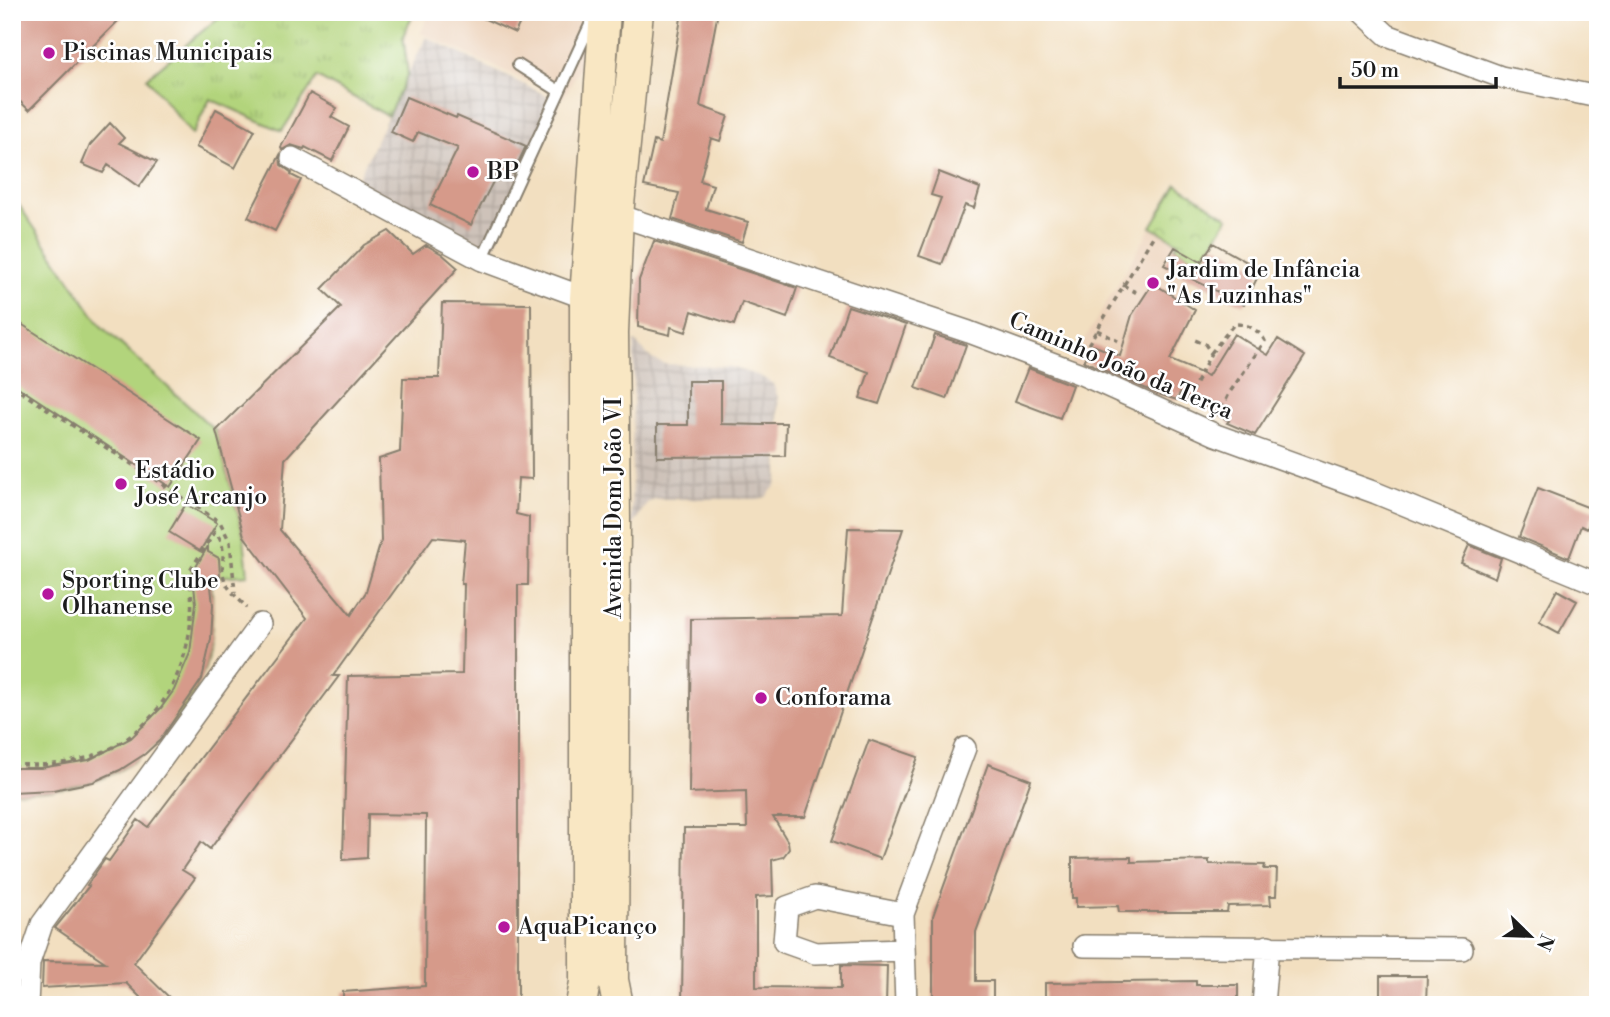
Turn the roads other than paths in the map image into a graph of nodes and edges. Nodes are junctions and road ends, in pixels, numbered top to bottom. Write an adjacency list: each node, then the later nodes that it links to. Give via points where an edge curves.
1 (596, 12): 6 (lane)
2 (605, 12): 11 (main road, Avenida Dom João VI)
3 (638, 12): 9 (main road, Avenida Dom João VI)
4 (1362, 12): 7 (street, via 1387,35 1488,72)
5 (518, 65): 6 (lane)
6 (559, 91): 10 (lane)
7 (1598, 97)
8 (292, 158): 10 (street)
9 (618, 215): 12 (street, Caminho João da Terça, via 969,332 1072,371 1216,435 1376,493); 22 (main road, Avenida Dom João VI, via 613,332 613,981)
10 (482, 260): 11 (street)
11 (584, 298): 21 (main road, Avenida Dom João VI, via 585,982)
12 (1598, 584)
13 (260, 624): 20 (street, via 42,923)
14 (965, 748): 15 (street)
15 (903, 914): 19 (street); 19 (street, via 815,897 787,907 785,942 815,953)
16 (1084, 946): 17 (street)
17 (1268, 946): 18 (street); 24 (street)
18 (1462, 949)
19 (904, 950): 23 (street)
20 (22, 1001)
21 (580, 1005)
22 (618, 1005)
23 (906, 1005)
24 (1263, 1005)

